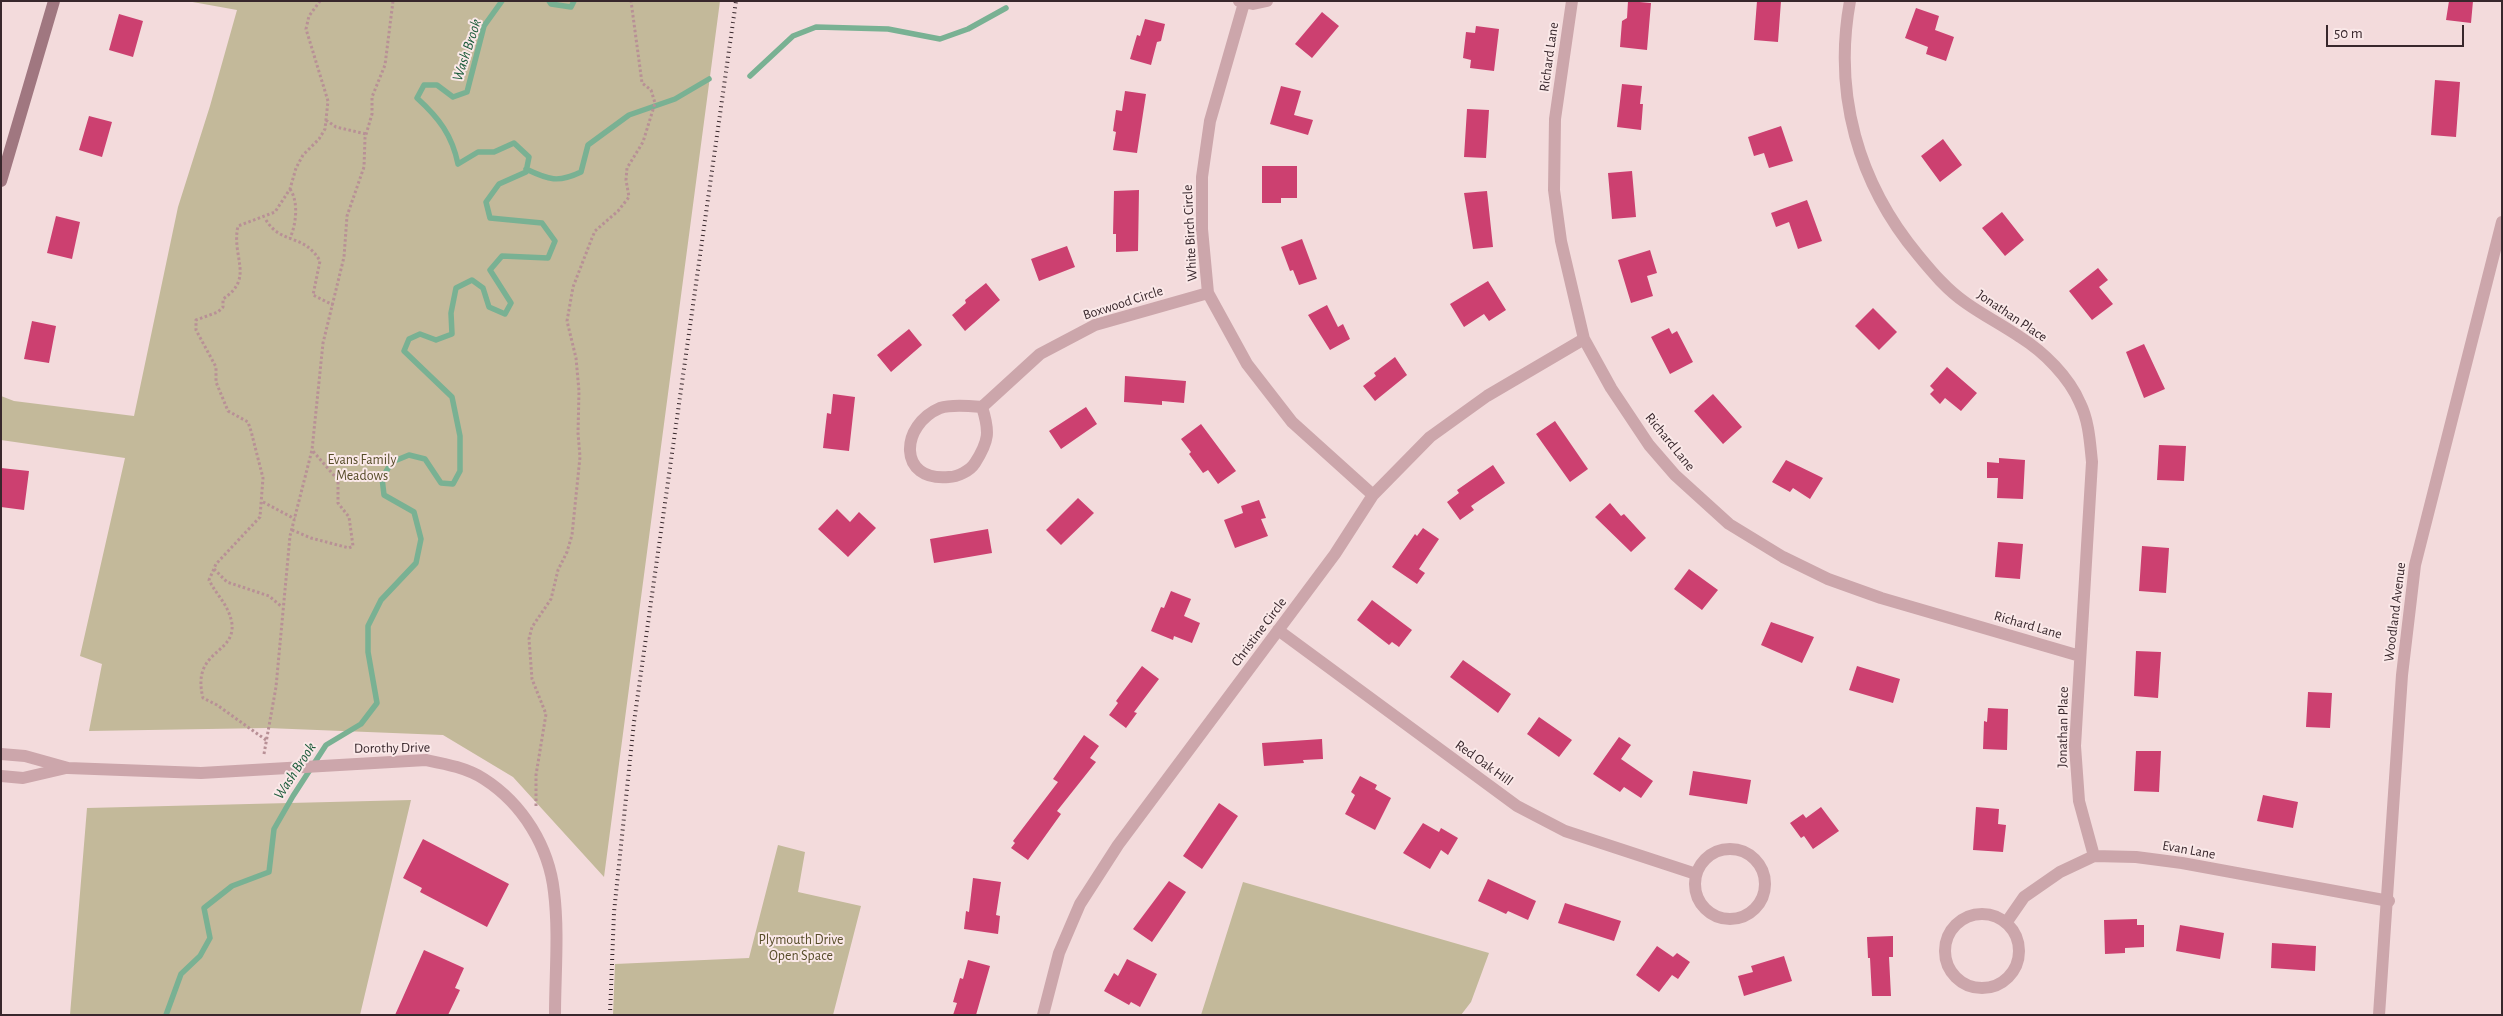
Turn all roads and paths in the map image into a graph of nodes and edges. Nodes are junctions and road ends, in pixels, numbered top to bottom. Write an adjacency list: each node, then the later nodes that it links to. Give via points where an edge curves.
1 (54, 1): 11 (main road)
2 (320, 1): 9 (path, via 306,29 328,100)
3 (393, 1): 10 (path, via 385,65 372,97 372,114)
4 (631, 1): 34 (path, via 642,83 651,90 655,103 644,142 627,168 629,197 595,231 573,287 568,321 579,391 580,457 570,543 558,570 551,599 532,626 530,639 532,680 546,714 536,775 538,800)
5 (1267, 1): 8 (street, White Birch Circle, via 1255,4)
6 (1572, 1): 18 (street, Richard Lane, via 1556,119 1554,190 1560,241)
7 (1850, 1): 28 (street, Jonathan Place, via 1846,21 1845,79 1851,120 1861,159 1880,203 1933,274 1965,302 2045,356 2062,374 2080,403 2089,434 2092,462)
8 (1241, 2): 16 (street, White Birch Circle, via 1210,121 1202,177 1202,229)
9 (326, 119): 10 (path, via 336,127); 12 (path, via 319,139 303,155 296,168)
10 (366, 134): 17 (path, via 364,167 347,216 344,257)
11 (1, 181)
12 (290, 189): 15 (path, via 295,226); 22 (path, via 275,212 238,226 240,282 223,299 223,307 218,312 196,320 196,330 214,362 216,382 228,411 248,422 261,463)
13 (266, 220): 15 (path, via 273,231)
14 (2502, 222): 37 (street, Woodland Avenue, via 2415,565 2402,675)
15 (290, 238): 17 (path, via 314,250 320,261 313,295)
16 (1208, 293): 19 (street, Boxwood Circle, via 1095,325 1040,354); 21 (street, White Birch Circle, via 1247,364 1292,422)
17 (333, 305): 20 (path, via 324,343)
18 (1584, 339): 21 (street, Christine Circle, via 1454,419 1430,437); 28 (street, Richard Lane, via 1611,388 1649,445 1675,475 1729,524 1783,557 1828,579)
19 (982, 407): 19 (street, via 941,408 917,424 909,442 913,463 920,473 936,478 954,477 972,467 985,447 989,428)
20 (312, 450): 23 (path, via 299,492); 24 (path, via 338,480 338,502 349,517 353,546 349,548)
21 (1373, 495): 27 (street, Christine Circle, via 1335,554)
22 (262, 501): 23 (path); 25 (path, via 260,517)
23 (295, 519): 24 (path)
24 (292, 530): 26 (path)
25 (214, 569): 26 (path, via 227,582 269,596); 29 (path, via 209,580 226,605 232,624 223,647 203,668 200,686 203,698)
26 (282, 607): 29 (path, via 276,687)
27 (1278, 630): 36 (street, Red Oak Hill, via 1517,806 1565,831); 40 (street, Christine Circle, via 1118,845 1080,904 1059,953)
28 (2080, 656): 35 (street, Jonathan Place, via 2075,746 2079,801)
29 (266, 740): 32 (path)
30 (1, 754): 31 (street, Dorothy Drive, via 25,756)
31 (68, 768): 32 (street, Dorothy Drive, via 201,772); 33 (street, Dorothy Drive, via 23,778)
32 (262, 770): 34 (street, Dorothy Drive, via 426,760 455,766 483,778 505,795)
33 (1, 776)
34 (531, 826): 39 (street, Dorothy Drive, via 538,836 554,893)
35 (2094, 856): 37 (street, Evan Lane, via 2164,861); 38 (street, Evan Lane, via 2060,872 2024,897)
36 (1696, 874): 36 (street, via 1695,893 1701,906 1725,920 1749,914 1760,902 1765,889 1765,878 1758,863 1745,852 1735,849 1713,853 1704,860)
37 (2388, 900): 41 (street, Woodland Avenue)
38 (2006, 923): 38 (street, via 1995,916 1982,914 1970,916 1959,923 1946,944 1946,956 1957,978 1978,988 2001,983 2010,975 2016,965 2019,948 2014,931)
39 (555, 1015)
40 (1043, 1015)
41 (2379, 1015)

